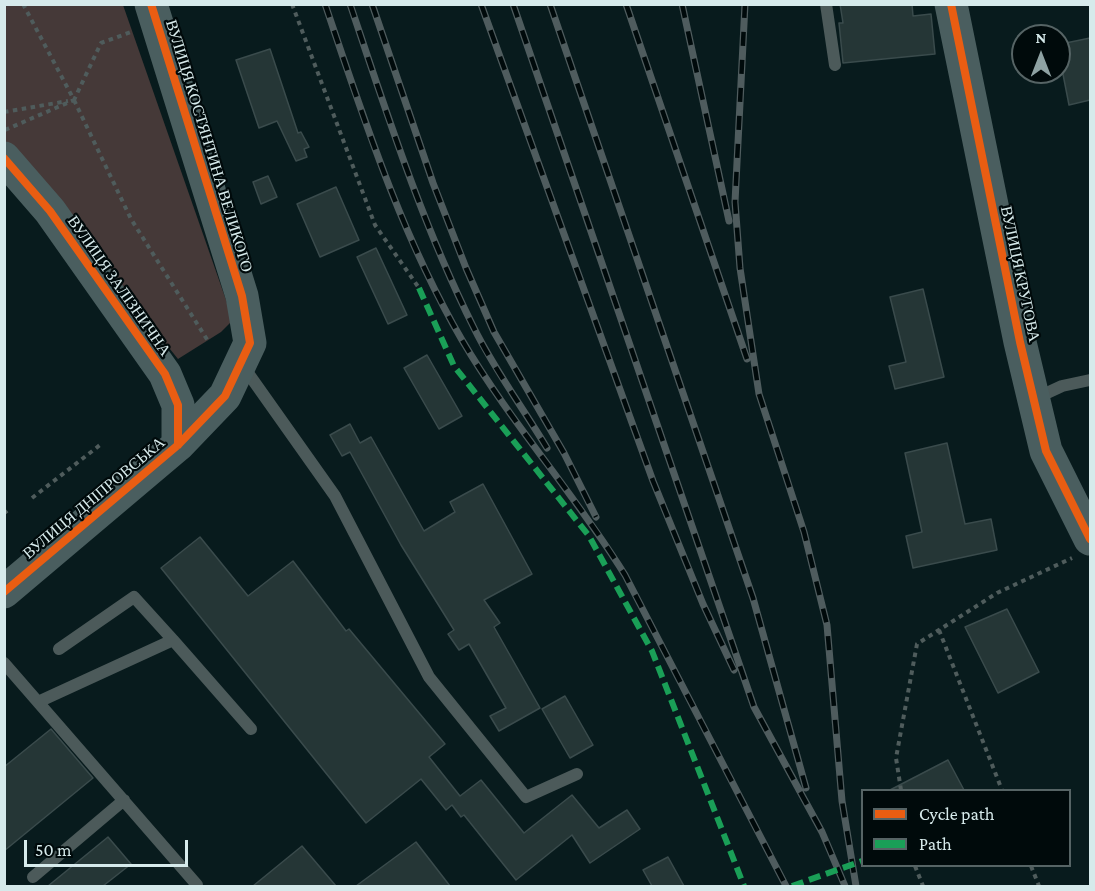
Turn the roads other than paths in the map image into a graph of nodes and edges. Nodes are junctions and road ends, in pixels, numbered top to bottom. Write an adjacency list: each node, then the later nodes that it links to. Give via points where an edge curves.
1 (151, 4): 6 (street, ВУЛИЦЯ КОСТЯНТИНА ВЕЛИКОГО)
2 (826, 4): 4 (lane)
3 (951, 4): 9 (street, ВУЛИЦЯ КРУГОВА)
4 (836, 65)
5 (4, 158): 10 (street, ВУЛИЦЯ ЗАЛІЗНИЧНА, via 50,211 165,374 178,405)
6 (242, 296): 7 (street, ВУЛИЦЯ ДНІПРОВСЬКА, via 250,343)
7 (241, 363): 10 (street, ВУЛИЦЯ ДНІПРОВСЬКА, via 225,396); 18 (lane, via 335,496 429,677 526,797)
8 (1090, 380): 9 (lane, via 1062,386)
9 (1033, 400): 11 (street, ВУЛИЦЯ КРУГОВА, via 1046,451)
10 (178, 445): 12 (street, ВУЛИЦЯ ДНІПРОВСЬКА)
11 (1085, 547)
12 (4, 592)
13 (173, 640): 14 (lane, via 134,597); 16 (lane); 17 (lane)
14 (59, 649)
15 (4, 663): 16 (lane)
16 (38, 702): 19 (lane)
17 (251, 729)
18 (578, 774)
19 (124, 800): 20 (lane); 21 (lane)
20 (33, 877)
21 (195, 886)

